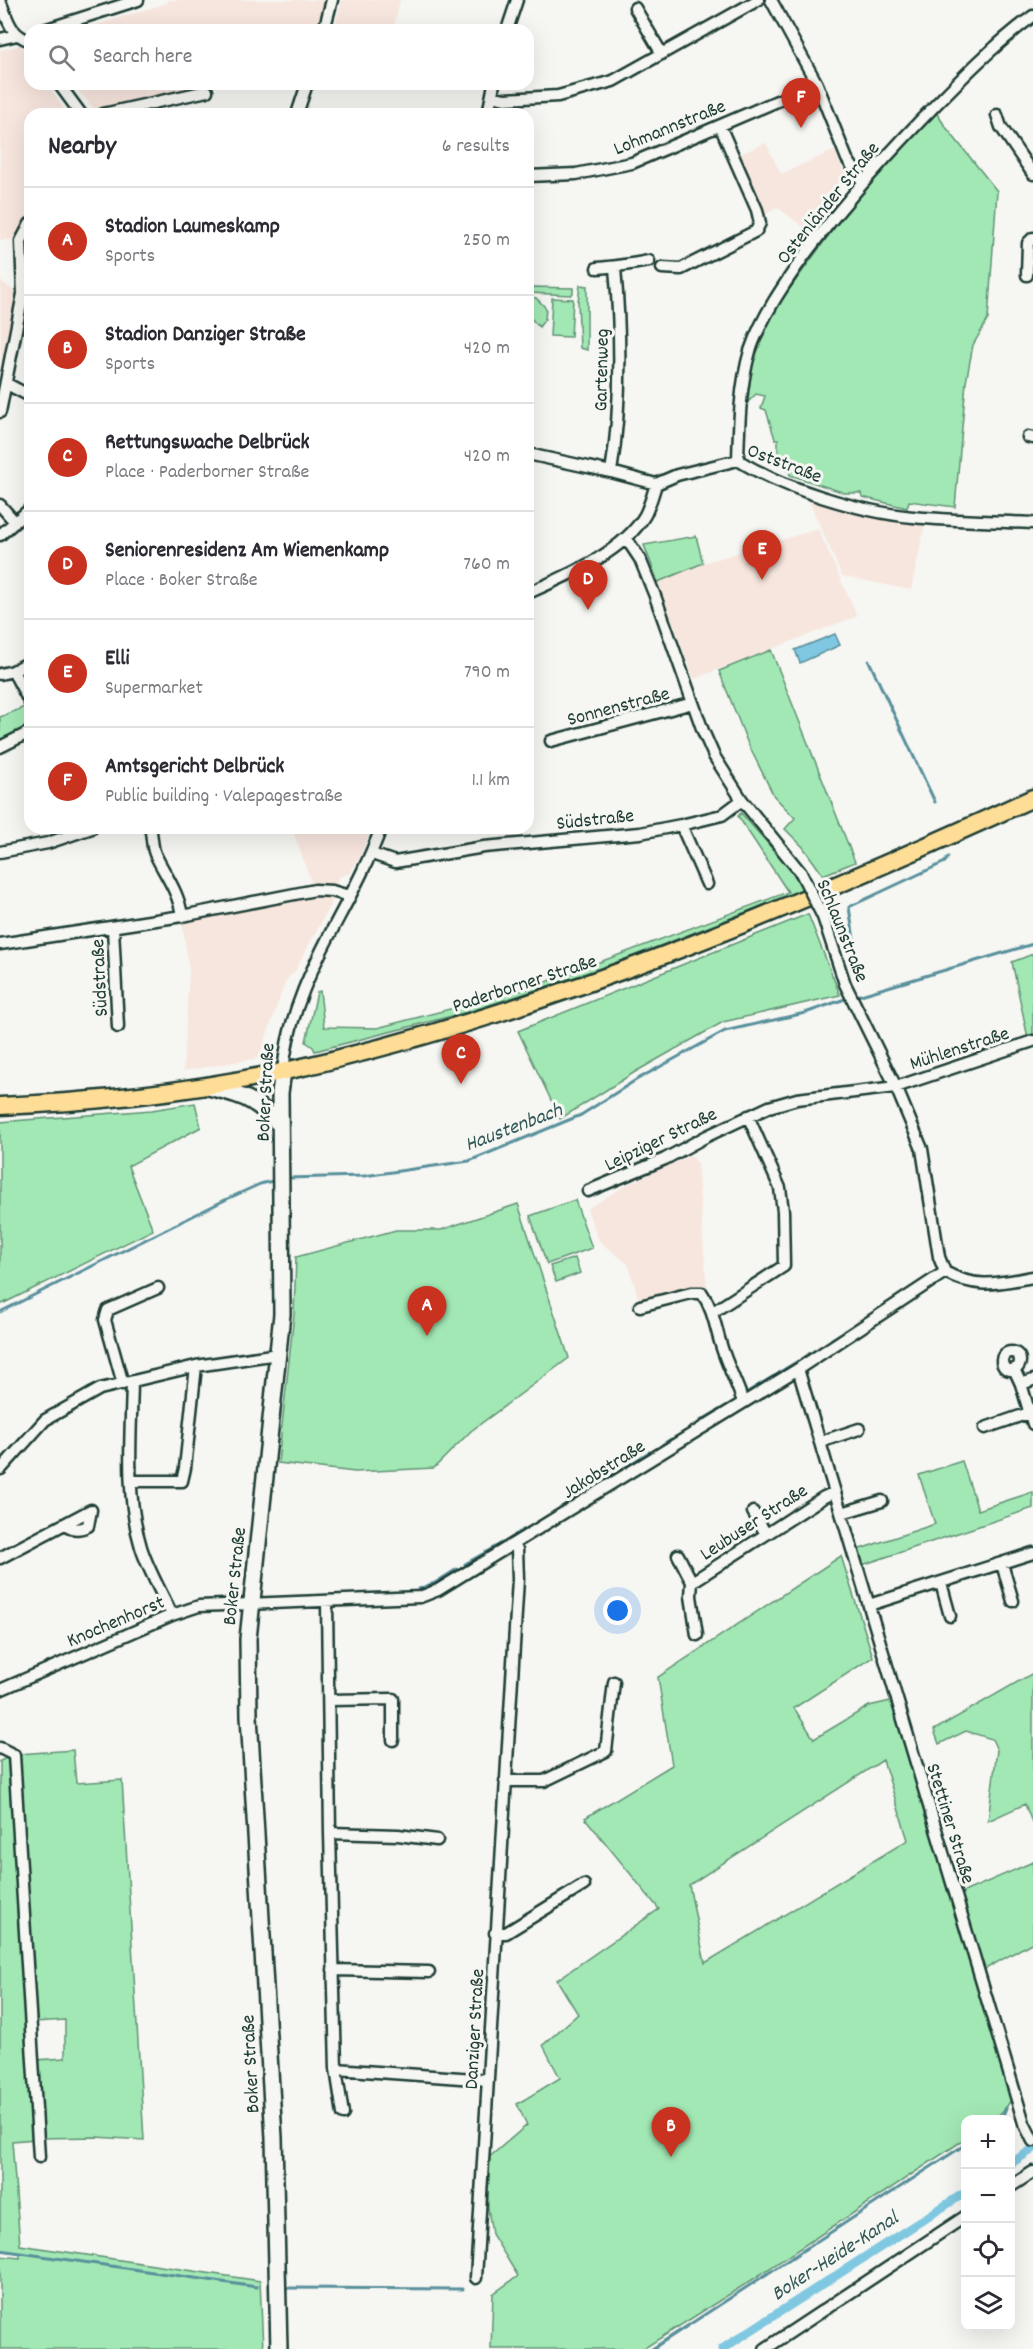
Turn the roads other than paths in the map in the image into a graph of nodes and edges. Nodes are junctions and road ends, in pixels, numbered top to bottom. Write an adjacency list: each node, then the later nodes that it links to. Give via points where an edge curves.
1 (138, 0): 9 (street)
2 (332, 0): 10 (street)
3 (758, 0): 15 (street)
4 (771, 0): 16 (street)
5 (0, 1): 12 (street, via 9,27)
6 (513, 1): 11 (street)
7 (635, 8): 15 (street)
8 (1033, 16): 30 (street, Ostenländer Straße, via 973,67)
9 (63, 24)
10 (326, 24)
11 (508, 24)
12 (17, 35): 13 (street); 14 (street)
13 (24, 38)
14 (0, 39)
15 (662, 54): 21 (street, via 613,81 572,93 505,99)
16 (817, 84): 27 (street, Lohmannstraße); 30 (street, via 847,159)
17 (63, 90): 22 (street)
18 (305, 90): 24 (street)
19 (493, 90): 21 (street)
20 (207, 91): 23 (street)
21 (492, 96): 25 (street)
22 (77, 108)
23 (130, 108)
24 (299, 108)
25 (489, 108)
26 (997, 115): 28 (street)
27 (720, 126): 29 (street, Lohmannstraße, via 632,163 576,174); 34 (street, via 760,223 756,231 681,268)
28 (1033, 174)
29 (534, 176)
30 (863, 182): 42 (street, Ostenländer Straße, via 784,284 760,328 744,377)
31 (24, 235): 38 (street, via 23,294)
32 (1033, 238): 37 (street, via 1028,243)
33 (650, 261): 36 (street)
34 (662, 267)
35 (597, 268): 36 (street)
36 (615, 268): 43 (street, Gartenweg, via 619,337 616,443)
37 (1027, 274)
38 (7, 384): 39 (street); 40 (street)
39 (24, 393)
40 (0, 412)
41 (534, 455): 43 (street)
42 (738, 459): 44 (street, Oststraße); 48 (street, Oststraße, via 789,484 858,506 910,517)
43 (611, 472): 44 (street)
44 (656, 484): 50 (street, via 644,517)
45 (0, 505): 47 (street)
46 (24, 515): 47 (street)
47 (15, 522): 49 (street)
48 (1033, 523)
49 (0, 535)
50 (626, 538): 51 (street, via 577,570); 56 (street, Schlaunstraße, via 644,568)
51 (534, 589)
52 (24, 665): 53 (street)
53 (13, 671): 54 (street); 55 (street)
54 (0, 674)
55 (24, 692)
56 (693, 703): 58 (street, Sonnenstraße); 61 (street, Schlaunstraße, via 714,756)
57 (24, 735): 59 (street)
58 (551, 741)
59 (0, 747)
60 (1033, 798): 75 (main road, Paderborner Straße, via 802,900 601,979 443,1031)
61 (742, 800): 62 (street, Südstraße, via 722,815); 77 (street, Schlaunstraße, bridge, via 801,873 823,917 855,1005)
62 (681, 825): 67 (street, Südstraße, via 484,847 395,862); 68 (street)
63 (74, 834): 66 (street)
64 (152, 834): 70 (street, via 155,854 171,880)
65 (379, 834): 67 (street, Boker Straße)
66 (0, 852)
67 (372, 854): 69 (street, Boker Straße)
68 (707, 884)
69 (349, 896): 70 (street, Südstraße, via 315,890); 75 (street, Boker Straße, via 297,1002)
70 (182, 916): 71 (street, Südstraße)
71 (113, 928): 72 (street, Südstraße); 73 (street, Südstraße)
72 (0, 944)
73 (118, 1027)
74 (1033, 1041): 77 (street, Mühlenstraße)
75 (283, 1071): 76 (main road, Paderborner Straße); 80 (main road, Boker Straße)
76 (204, 1085): 78 (main road, Paderborner Straße, via 108,1098); 80 (main road, via 250,1099)
77 (896, 1087): 79 (street, Leipziger Straße, via 797,1099); 82 (street, Schlaunstraße, via 922,1149 939,1257)
78 (0, 1106)
79 (748, 1116): 81 (street, Leipziger Straße, via 665,1159); 86 (street, Leipziger Straße, via 780,1188 784,1266)
80 (280, 1125): 87 (main road, Boker Straße, via 282,1314)
81 (588, 1191)
82 (945, 1272): 83 (street, via 979,1284); 89 (street, Jakobstraße)
83 (1033, 1277)
84 (158, 1288): 92 (street, via 108,1310 105,1320)
85 (640, 1306): 86 (street, via 700,1292)
86 (713, 1311): 94 (street, via 724,1355)
87 (278, 1354): 88 (street); 117 (main road, Boker Straße)
88 (196, 1366): 92 (street); 101 (street, via 182,1481)
89 (798, 1369): 94 (street, Jakobstraße); 99 (street, Stettiner Straße)
90 (1014, 1369): 93 (street)
91 (1033, 1380): 93 (street)
92 (127, 1383): 100 (street, via 100,1389 45,1420); 101 (street)
93 (1022, 1384): 95 (street)
94 (743, 1402): 108 (street, Jakobstraße)
95 (1029, 1413): 96 (street); 97 (street)
96 (1033, 1424)
97 (985, 1428)
98 (859, 1429): 99 (street)
99 (820, 1442): 102 (street, Stettiner Straße)
100 (1, 1469)
101 (131, 1481): 119 (street, via 142,1550)
102 (835, 1492): 105 (street, Stettiner Straße); 107 (street, Leubuser Straße)
103 (882, 1501): 105 (street)
104 (753, 1512): 107 (street)
105 (842, 1513): 118 (street, Stettiner Straße)
106 (65, 1524): 111 (street)
107 (766, 1534): 113 (street, Leubuser Straße)
108 (514, 1544): 116 (street, Jakobstraße, via 420,1597); 127 (street, Danziger Straße, via 518,1579)
109 (1033, 1553): 112 (street)
110 (678, 1555): 113 (street, Leubuser Straße)
111 (0, 1558)
112 (1002, 1564): 114 (street); 115 (street)
113 (692, 1582): 121 (street, Leubuser Straße)
114 (941, 1582): 118 (street); 120 (street)
115 (1013, 1601)
116 (327, 1602): 117 (street, Jakobstraße); 124 (street)
117 (250, 1605): 119 (street, Knochenhorst, via 198,1606); 143 (main road, Boker Straße, via 249,1716 274,2138)
118 (869, 1605): 137 (street, Stettiner Straße, via 1020,2112)
119 (172, 1615): 123 (street, Knochenhorst)
120 (950, 1616)
121 (697, 1635)
122 (614, 1682): 127 (street, via 606,1751 544,1781)
123 (0, 1690)
124 (329, 1700): 125 (street, via 393,1699); 128 (street)
125 (393, 1740)
126 (0, 1748): 138 (street, via 14,1755)
127 (505, 1781): 131 (street, Danziger Straße)
128 (330, 1833): 129 (street); 132 (street)
129 (437, 1840)
130 (584, 1885): 131 (street, via 506,1933)
131 (495, 1933): 135 (street, Danziger Straße)
132 (333, 1971): 133 (street); 134 (street)
133 (429, 1972)
134 (336, 2069): 135 (street); 136 (street)
135 (488, 2080): 142 (street, Danziger Straße)
136 (343, 2114)
137 (1032, 2139)
138 (39, 2157)
139 (1033, 2172): 140 (street)
140 (1015, 2184)
141 (961, 2219): 144 (street)
142 (476, 2278)
143 (279, 2349)
144 (765, 2349)

